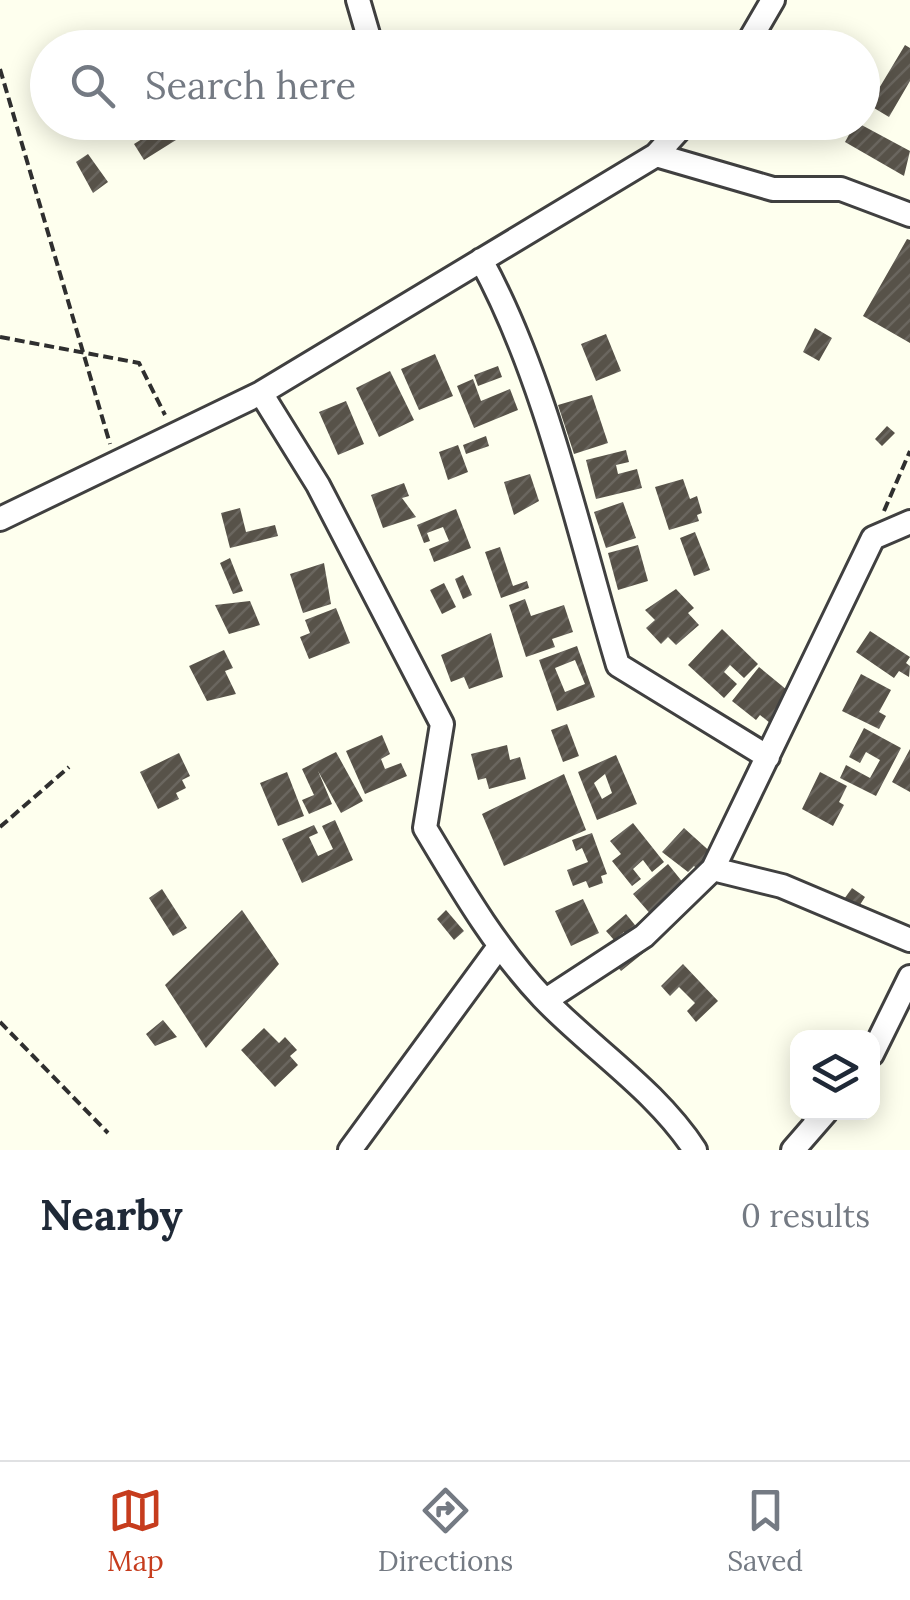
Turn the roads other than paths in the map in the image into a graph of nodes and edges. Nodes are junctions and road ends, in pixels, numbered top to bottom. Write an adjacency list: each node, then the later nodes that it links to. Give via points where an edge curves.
1 (358, 0): 3 (street)
2 (772, 0): 4 (street)
3 (367, 30)
4 (755, 30)
5 (670, 140): 6 (street)
6 (656, 155): 7 (street, via 773,189 841,190); 8 (street)
7 (910, 216)
8 (482, 260): 9 (street); 12 (street, via 505,303 540,404 618,665)
9 (262, 393): 10 (street); 15 (street, via 318,485 442,724 425,828)
10 (0, 519)
11 (910, 522): 12 (street, via 873,538)
12 (768, 757): 13 (street)
13 (713, 869): 14 (street, via 782,886); 17 (street, via 644,936)
14 (910, 940)
15 (498, 948): 17 (street); 20 (street)
16 (910, 977): 18 (street)
17 (546, 1000): 21 (street, via 678,1124)
18 (880, 1038)
19 (819, 1120): 22 (street)
20 (350, 1150)
21 (695, 1150)
22 (793, 1150)

